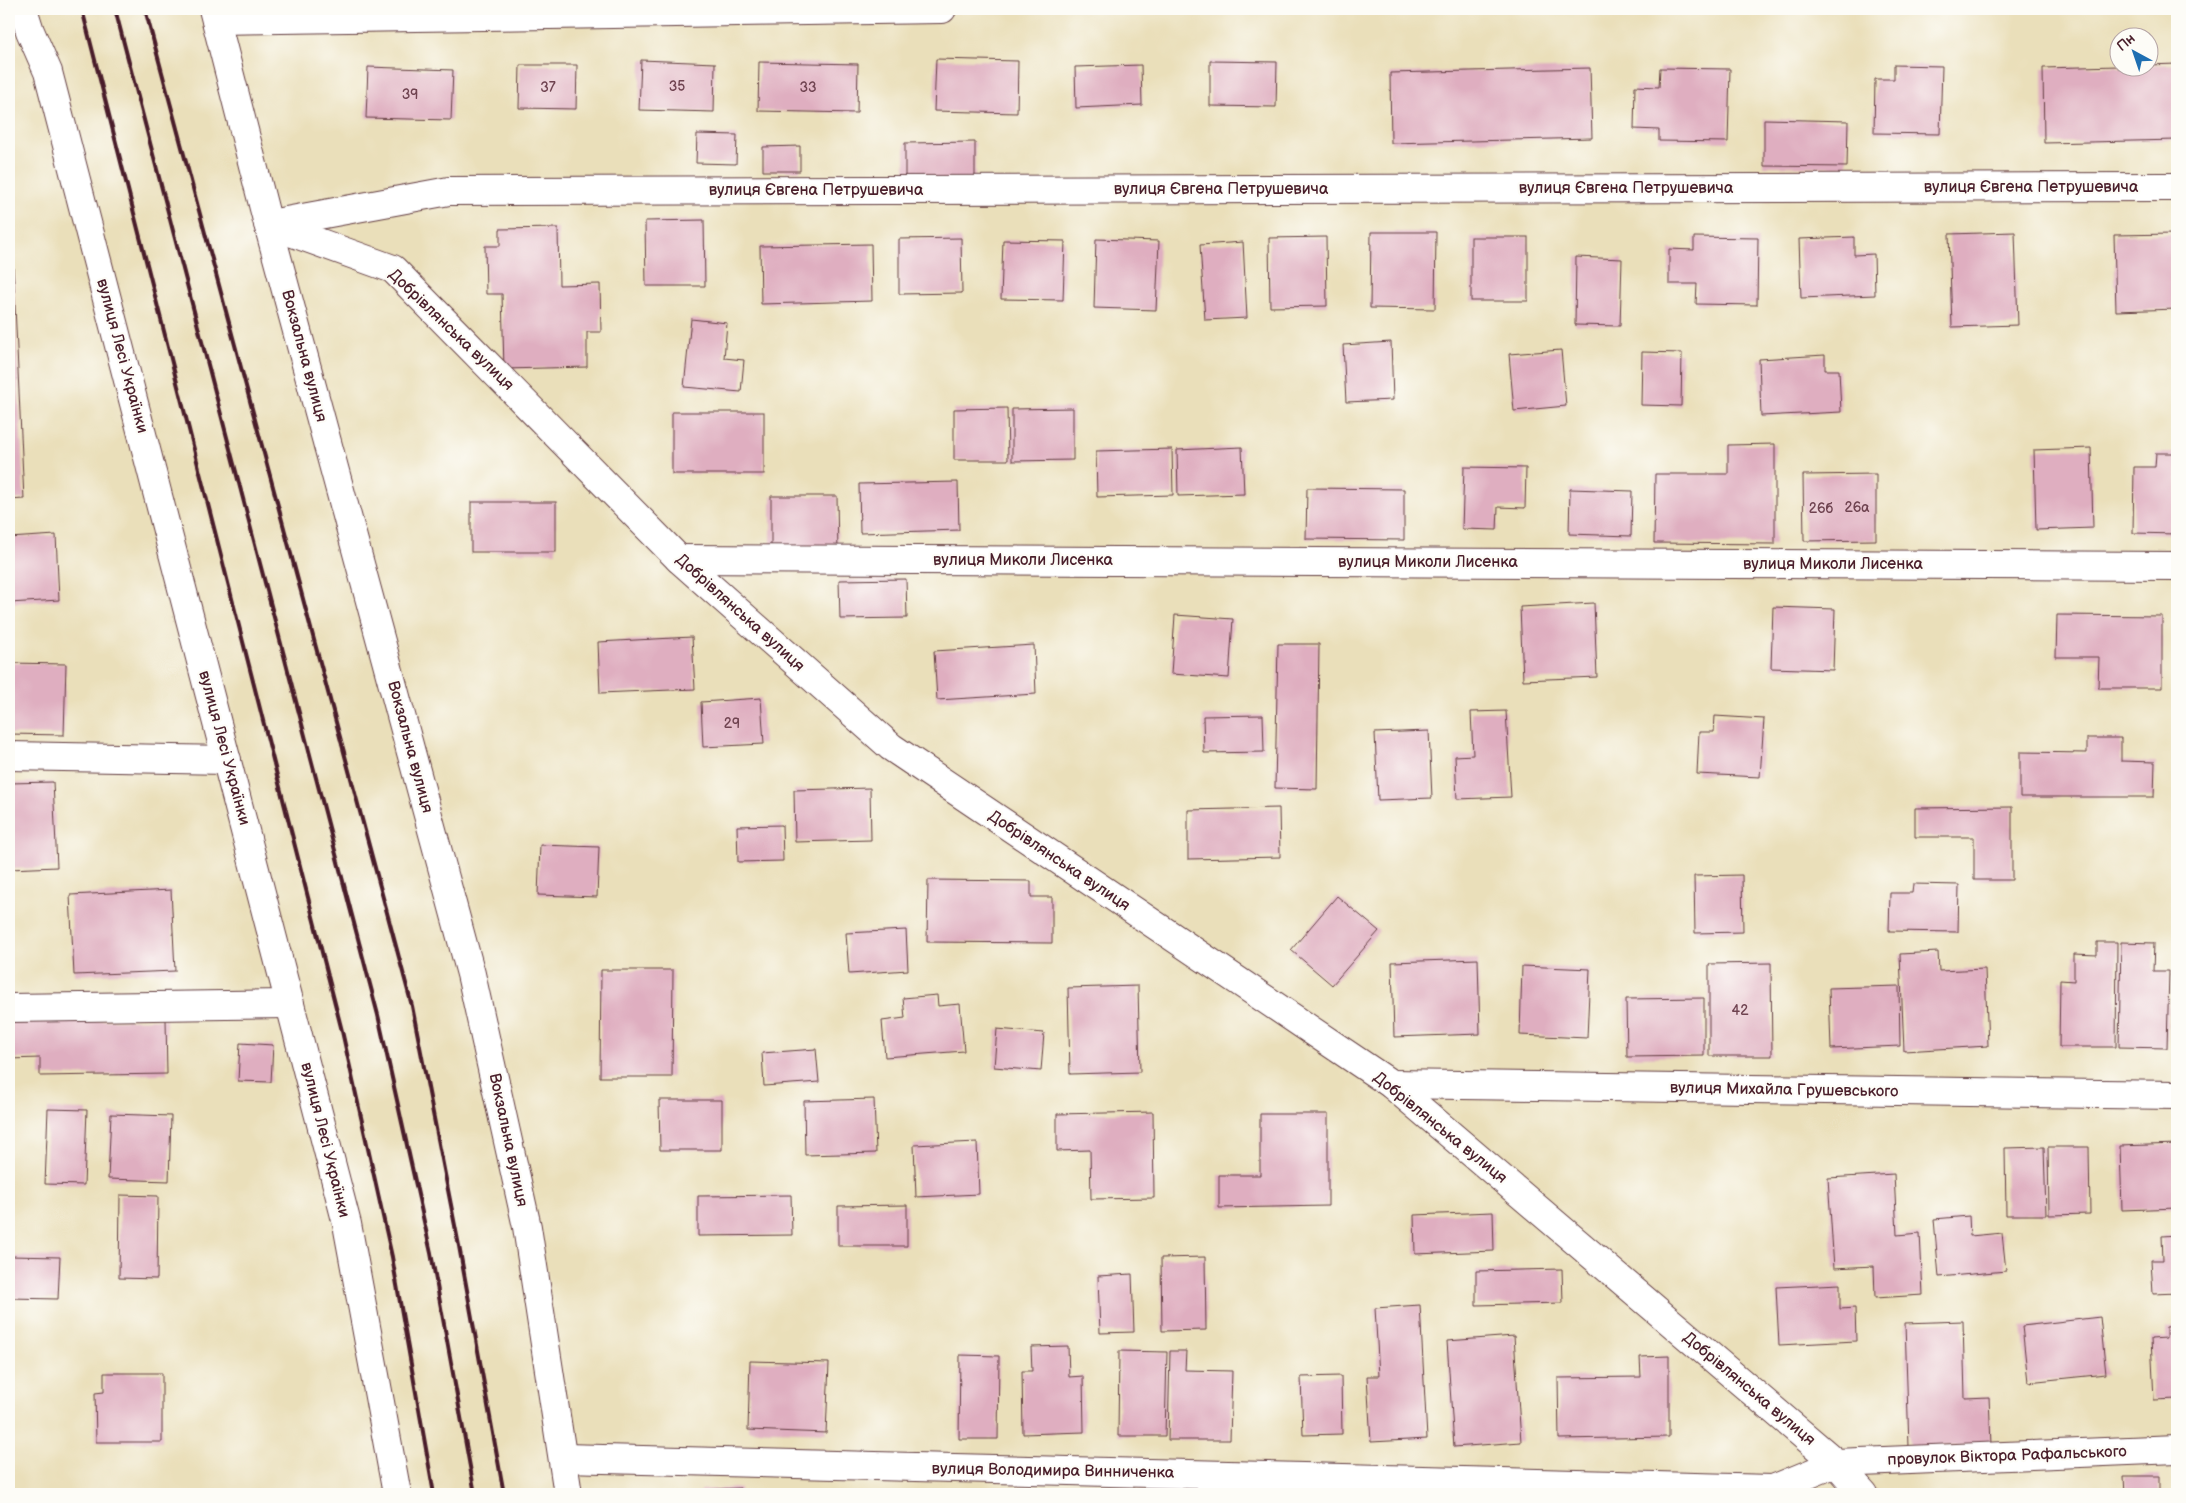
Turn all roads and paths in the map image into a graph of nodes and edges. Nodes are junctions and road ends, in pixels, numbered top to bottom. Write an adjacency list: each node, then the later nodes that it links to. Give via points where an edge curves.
1 (942, 9): 2 (street)
2 (214, 14): 5 (street, Вокзальна вулиця)
3 (21, 24): 9 (street, вулиця Лесі Українки, via 48,72)
4 (2177, 187): 5 (street, вулиця Євгена Петрушевича, via 448,191)
5 (268, 224): 6 (street, Добрівлянська вулиця, via 393,269); 15 (street, Вокзальна вулиця, via 471,974 527,1227)
6 (679, 559): 7 (street, вулиця Миколи Лисенка); 12 (street, Добрівлянська вулиця, via 891,748)
7 (2177, 566)
8 (9, 756): 9 (street)
9 (227, 760): 10 (street, вулиця Лесі Українки)
10 (290, 1004): 11 (street); 17 (street, вулиця Лесі Українки, via 347,1224)
11 (9, 1008)
12 (1391, 1084): 13 (street, вулиця Михайла Грушевського); 16 (street, Добрівлянська вулиця)
13 (2177, 1095)
14 (2177, 1449): 16 (street, провулок Віктора Рафальського)
15 (564, 1458): 16 (street, вулиця Володимира Винниченка, via 1773,1489); 18 (street, Вокзальна вулиця)
16 (1836, 1463): 19 (street, Добрівлянська вулиця)
17 (397, 1494)
18 (568, 1494)
19 (1864, 1494)

